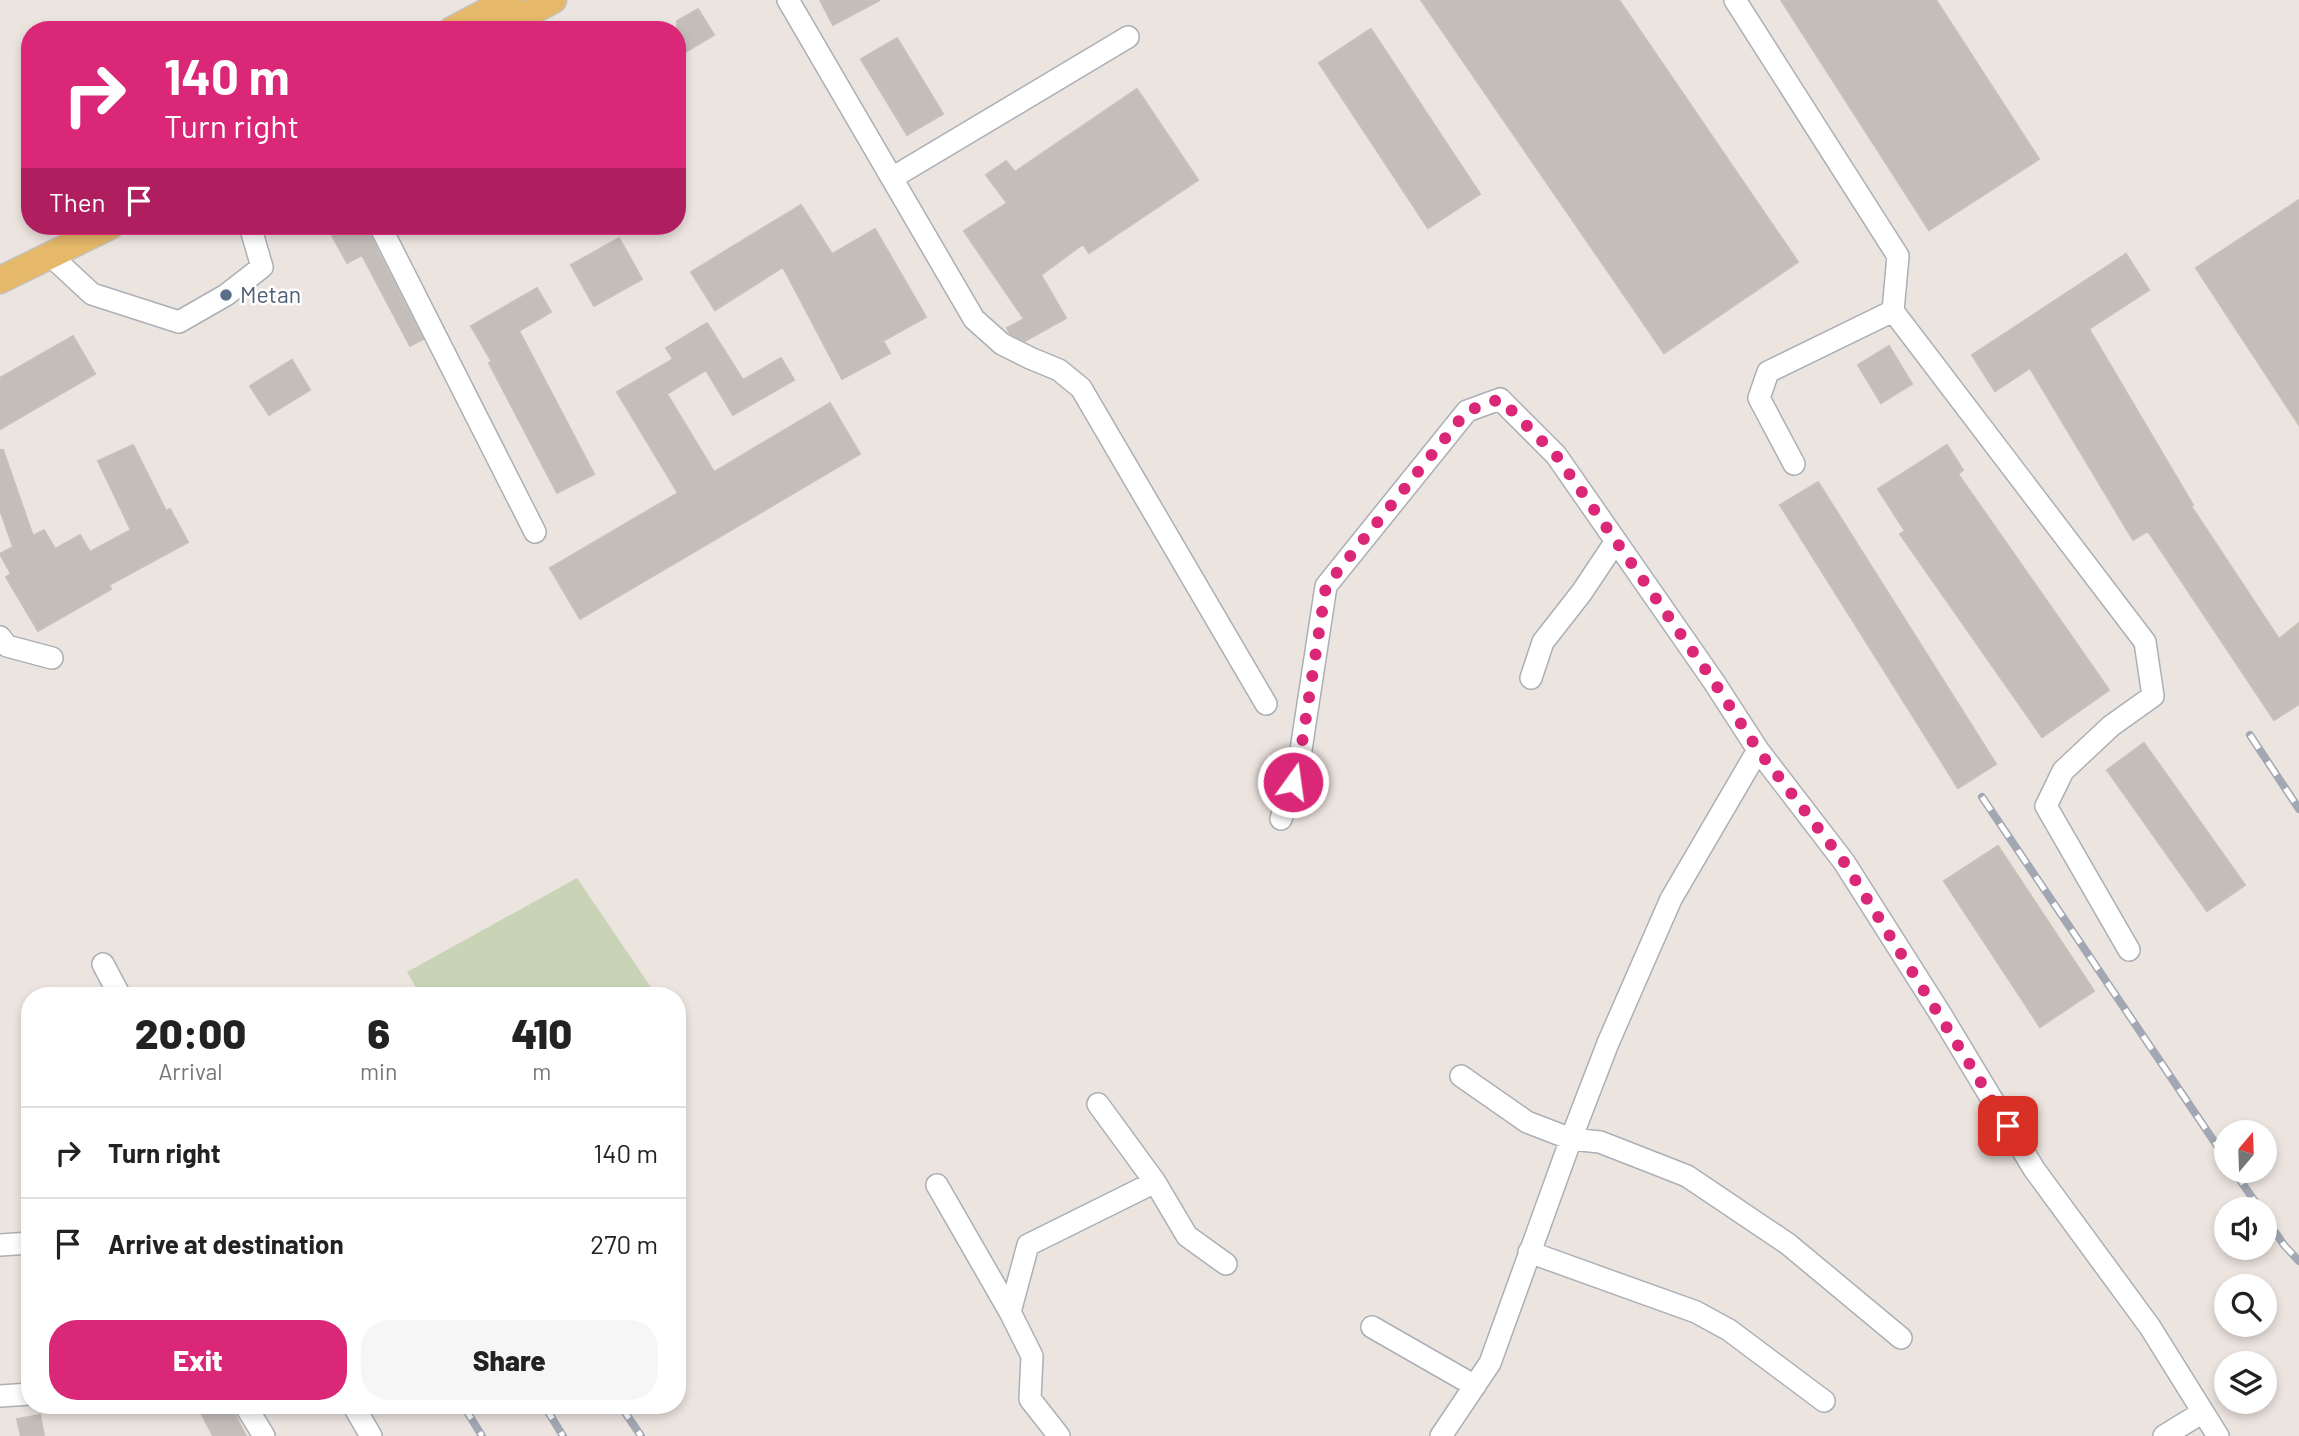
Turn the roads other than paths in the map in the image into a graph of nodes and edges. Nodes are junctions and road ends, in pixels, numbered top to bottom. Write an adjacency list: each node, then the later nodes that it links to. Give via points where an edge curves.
1 (509, 0): 5 (main road)
2 (553, 0): 6 (main road)
3 (788, 0): 8 (lane)
4 (1735, 0): 16 (lane, via 1898,256)
5 (469, 21)
6 (513, 21)
7 (1128, 37): 8 (lane)
8 (892, 178): 23 (lane, via 974,319 1002,344 1059,370 1081,388)
9 (53, 235): 14 (main road)
10 (91, 235): 13 (main road)
11 (252, 235): 13 (lane, via 261,267 226,295 179,322 92,293)
12 (385, 235): 18 (lane)
13 (50, 255): 15 (main road)
14 (0, 262)
15 (0, 280)
16 (1893, 311): 17 (lane, via 1768,372 1759,398); 26 (lane, via 2145,642 2152,696 2063,771 2046,806)
17 (1794, 464)
18 (536, 532)
19 (1616, 541): 22 (lane, via 1543,642); 24 (lane); 25 (lane, via 1556,455 1500,399 1467,411 1326,586 1299,763)
20 (0, 637): 21 (lane, via 7,646)
21 (51, 658)
22 (1531, 678)
23 (1266, 704)
24 (1758, 750): 31 (lane, via 1671,899); 45 (lane, via 1844,862 2034,1169 2150,1326)
25 (1281, 819)
26 (2129, 950)
27 (103, 964): 28 (lane)
28 (115, 987)
29 (1461, 1076): 31 (lane, via 1527,1122)
30 (1098, 1104): 32 (lane)
31 (1571, 1139): 36 (lane); 40 (lane, via 1600,1142 1687,1175 1788,1244)
32 (1155, 1182): 37 (lane, via 1187,1236); 38 (lane, via 1027,1245)
33 (937, 1185): 38 (lane)
34 (21, 1244): 35 (lane)
35 (0, 1245)
36 (1529, 1252): 41 (lane, via 1490,1363); 44 (lane, via 1696,1312)
37 (1226, 1264)
38 (1010, 1312): 50 (lane, via 1032,1356 1030,1399)
39 (1372, 1327): 41 (lane)
40 (1902, 1338)
41 (1475, 1385): 51 (lane)
42 (21, 1394): 43 (lane)
43 (0, 1395)
44 (1824, 1401)
45 (2203, 1412): 52 (lane); 53 (lane)
46 (251, 1414): 48 (lane)
47 (358, 1414): 49 (lane)
48 (264, 1436)
49 (371, 1436)
50 (1059, 1436)
51 (1441, 1436)
52 (2164, 1436)
53 (2218, 1436)

